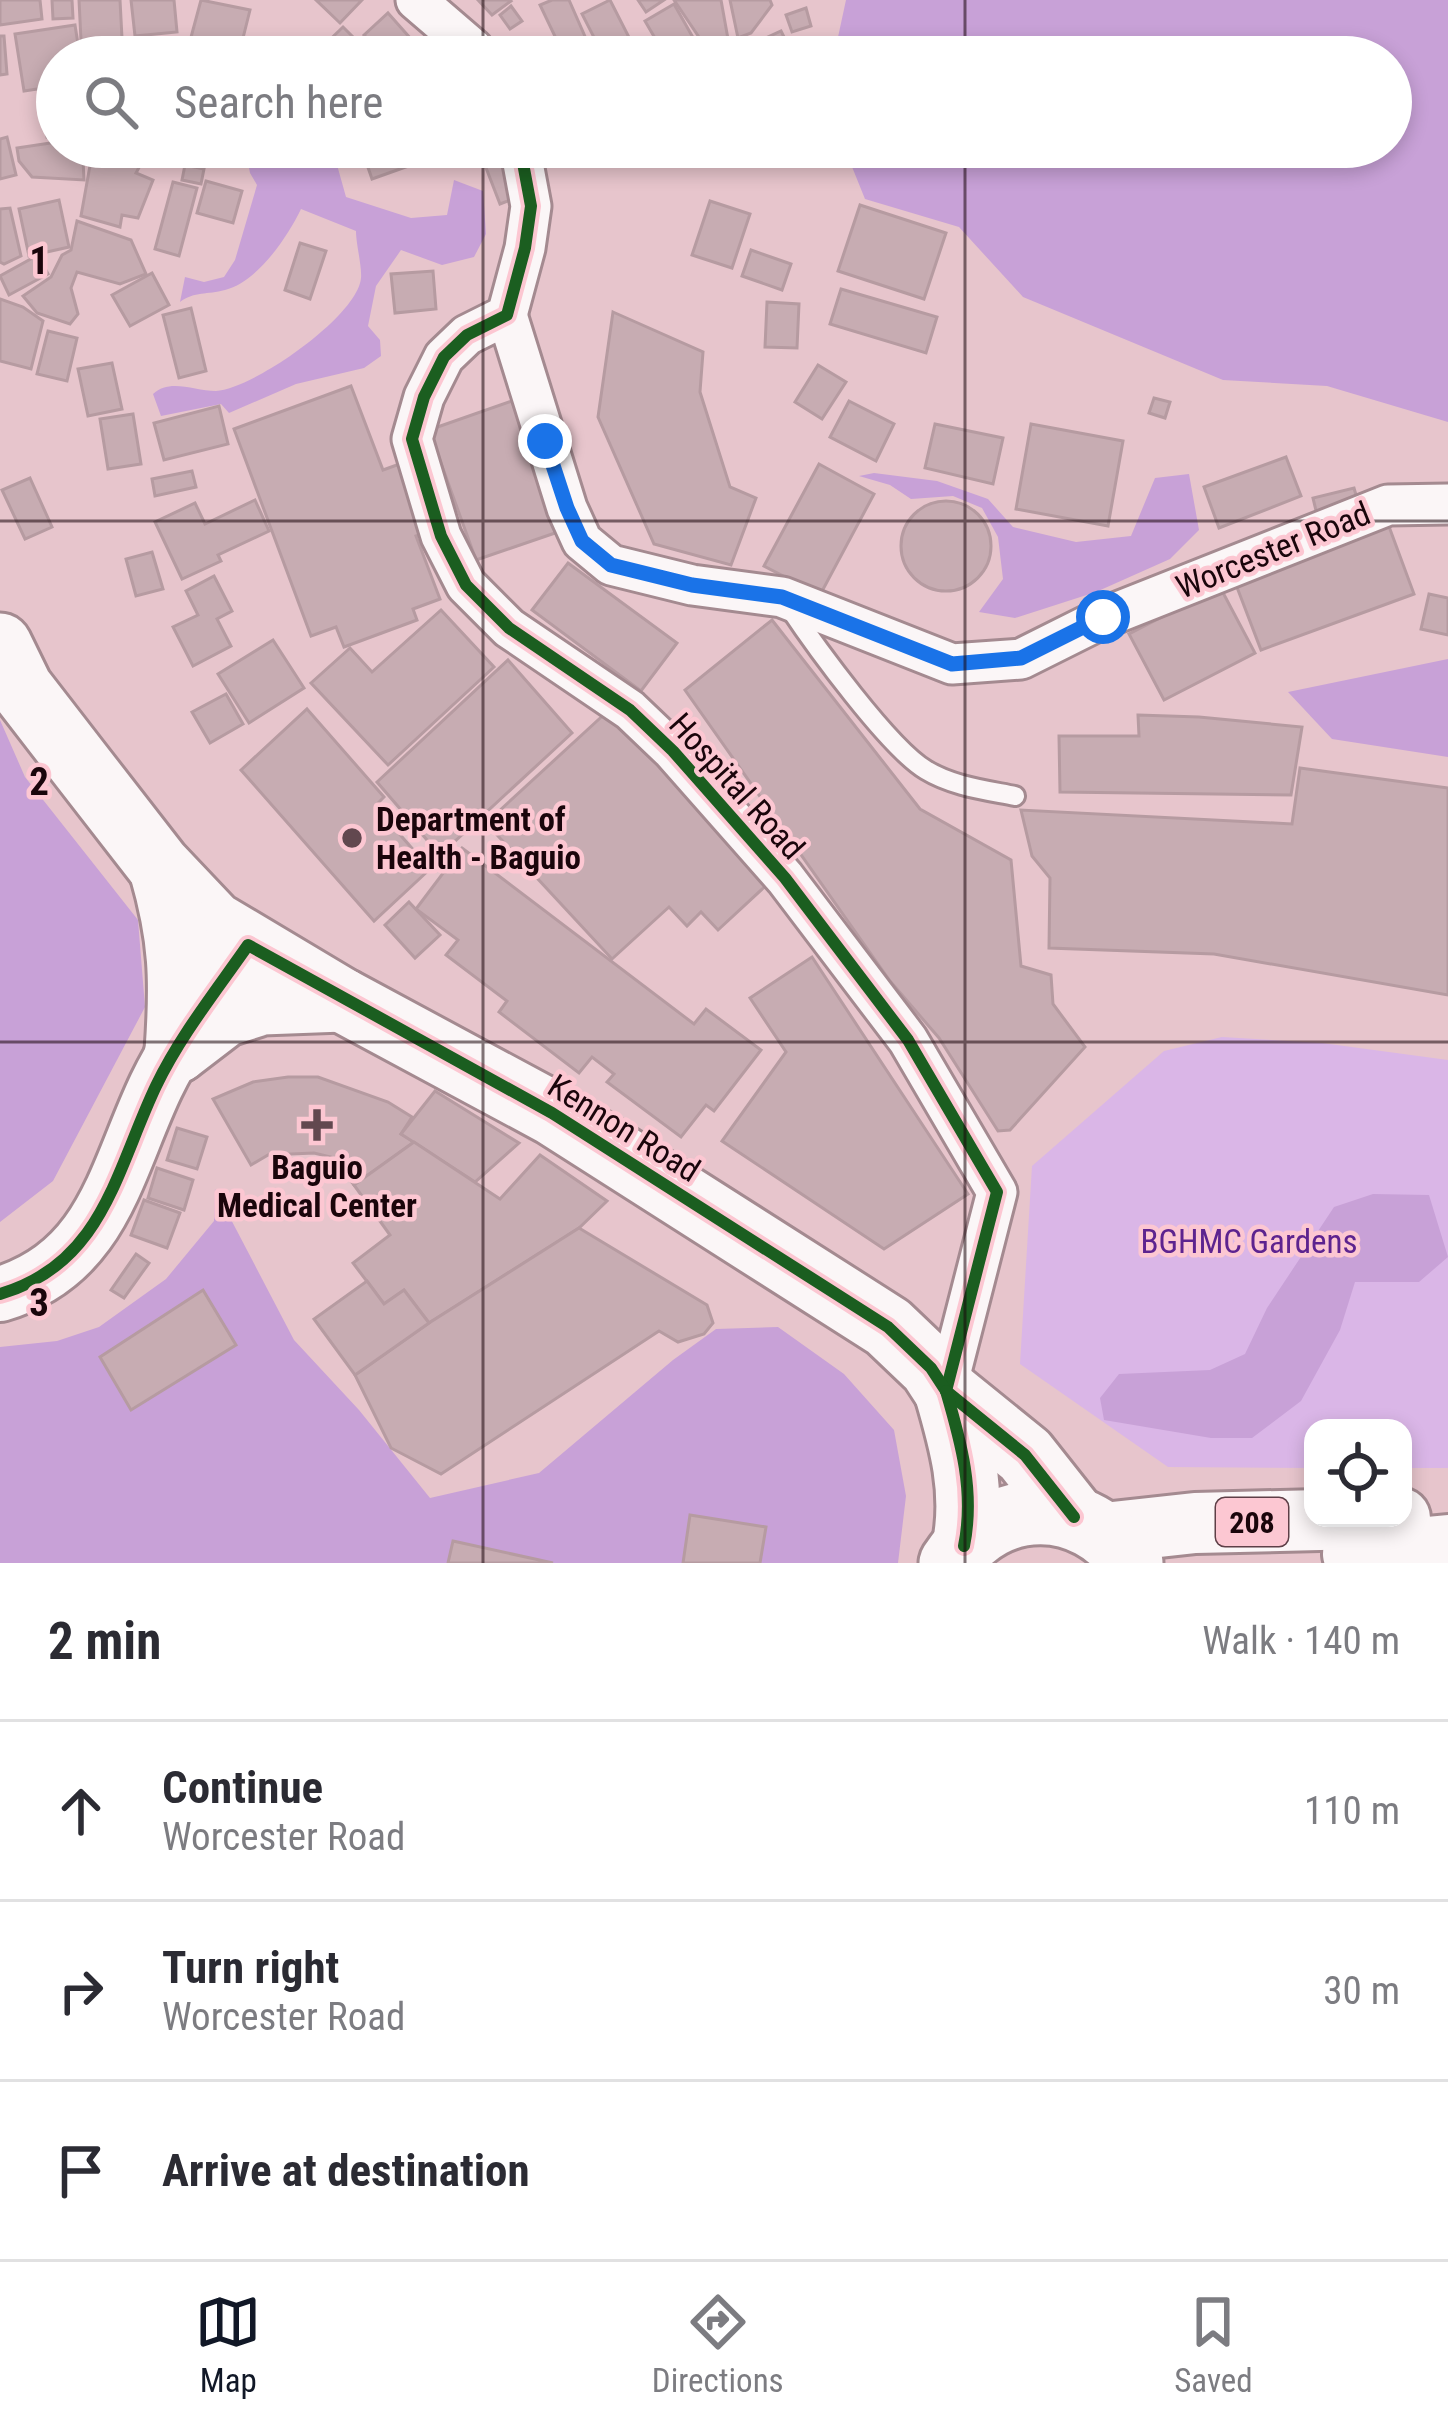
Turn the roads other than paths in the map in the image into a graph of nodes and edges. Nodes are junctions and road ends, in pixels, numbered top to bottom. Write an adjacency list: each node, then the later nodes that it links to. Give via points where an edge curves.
1 (416, 0): 2 (street)
2 (458, 36)
3 (524, 168): 4 (street, via 531,206)
4 (507, 315): 6 (street, Worcester Road, via 582,541 611,565); 14 (street, Hospital Road, via 467,335 444,358 424,398 412,440 441,536 466,586 509,628 630,710 673,751 785,878 908,1040 997,1192)
5 (1448, 505): 6 (street, Worcester Road, via 1388,505 1103,617 1021,658 952,664)
6 (782, 597): 8 (lane, via 916,763 948,780)
7 (0, 645): 9 (highway, Kennon Road, via 21,688)
8 (1015, 796)
9 (160, 866): 10 (highway, Kennon Road, via 213,923); 12 (highway, via 182,970)
10 (248, 945): 11 (highway, Kennon Road); 12 (main road)
11 (342, 1000): 12 (highway, via 262,1003 224,1015); 14 (highway, Kennon Road, via 552,1113 835,1292 888,1327)
12 (176, 1051): 13 (main road, via 101,1217 40,1277)
13 (0, 1294)
14 (946, 1390): 19 (highway, Kennon Road); 21 (highway, Kennon Road, via 970,1510)
15 (1448, 1516): 16 (main road, 208)
16 (1412, 1518)
17 (1322, 1527): 18 (main road, 208)
18 (1181, 1543): 19 (main road, 208); 20 (main road)
19 (1116, 1544): 21 (highway, via 1038,1511 992,1524)
20 (1448, 1546)
21 (958, 1554)

